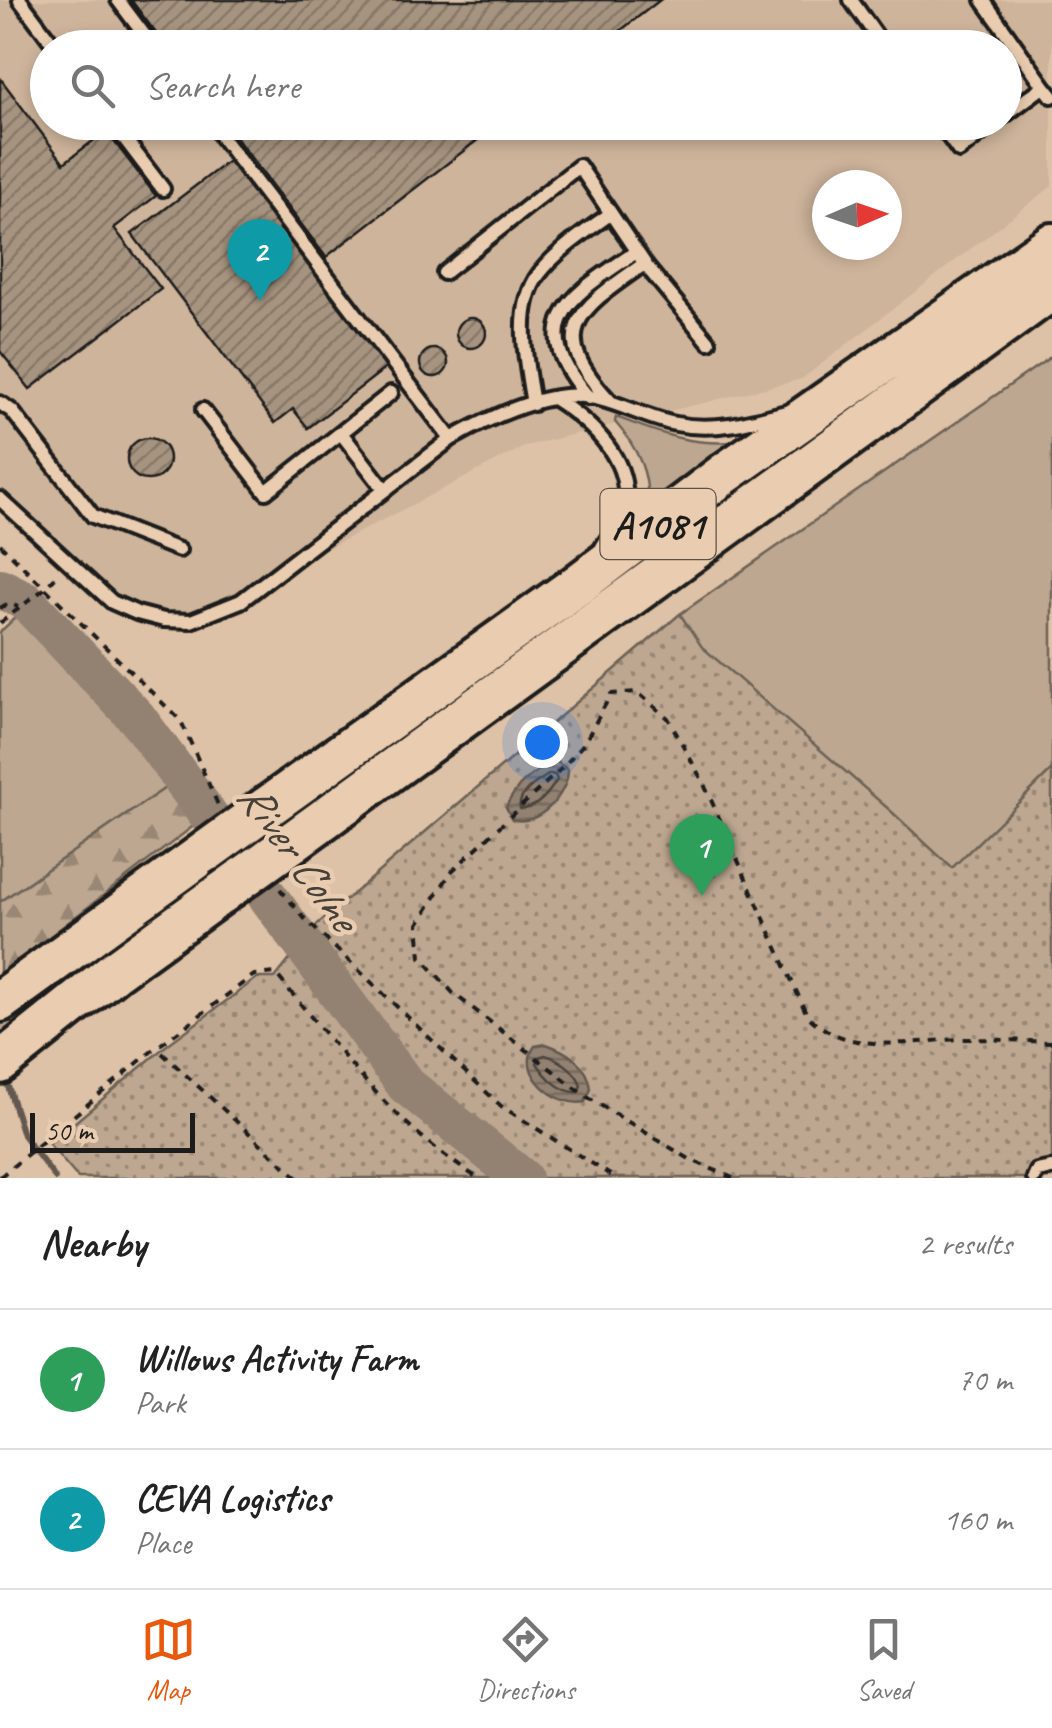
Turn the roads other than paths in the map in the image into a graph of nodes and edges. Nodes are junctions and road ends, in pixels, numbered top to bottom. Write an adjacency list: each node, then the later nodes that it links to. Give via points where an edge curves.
1 (20, 0): 5 (lane)
2 (118, 0): 6 (lane)
3 (851, 0): 7 (lane)
4 (983, 0): 8 (lane)
5 (42, 30)
6 (140, 30)
7 (872, 30)
8 (1004, 30)
9 (1022, 55): 10 (lane)
10 (1048, 91): 11 (lane)
11 (1022, 106)
12 (126, 140): 16 (lane)
13 (224, 140): 32 (lane)
14 (951, 140): 15 (lane, via 959,151)
15 (973, 140)
16 (163, 189)
17 (610, 214): 19 (lane); 20 (lane, via 578,166); 29 (lane, via 537,276 526,308 524,352)
18 (1052, 244): 26 (main road, A1081)
19 (640, 258): 22 (lane); 25 (lane, via 575,294 562,314 557,335 568,375); 27 (lane, via 592,301 573,338 590,380)
20 (444, 273)
21 (1052, 290): 38 (main road, A1081, bridge, via 116,970)
22 (708, 342)
23 (391, 393): 31 (lane)
24 (553, 398): 25 (lane); 29 (lane); 36 (lane, via 582,416 624,474 623,514)
25 (589, 398): 27 (lane)
26 (836, 398): 27 (lane, via 730,427 676,424); 36 (main road, A1081)
27 (610, 402)
28 (0, 403): 35 (lane, via 94,516)
29 (533, 404): 32 (lane)
30 (203, 410): 31 (lane, via 266,492)
31 (341, 433): 33 (lane)
32 (451, 439): 33 (lane)
33 (385, 490): 34 (lane, via 241,601 191,621 112,602)
34 (0, 499)
35 (179, 550)
36 (580, 583): 37 (main road, A1081, bridge)
37 (0, 1002)
38 (0, 1063)
39 (1052, 1168): 40 (lane)
40 (1034, 1178)

